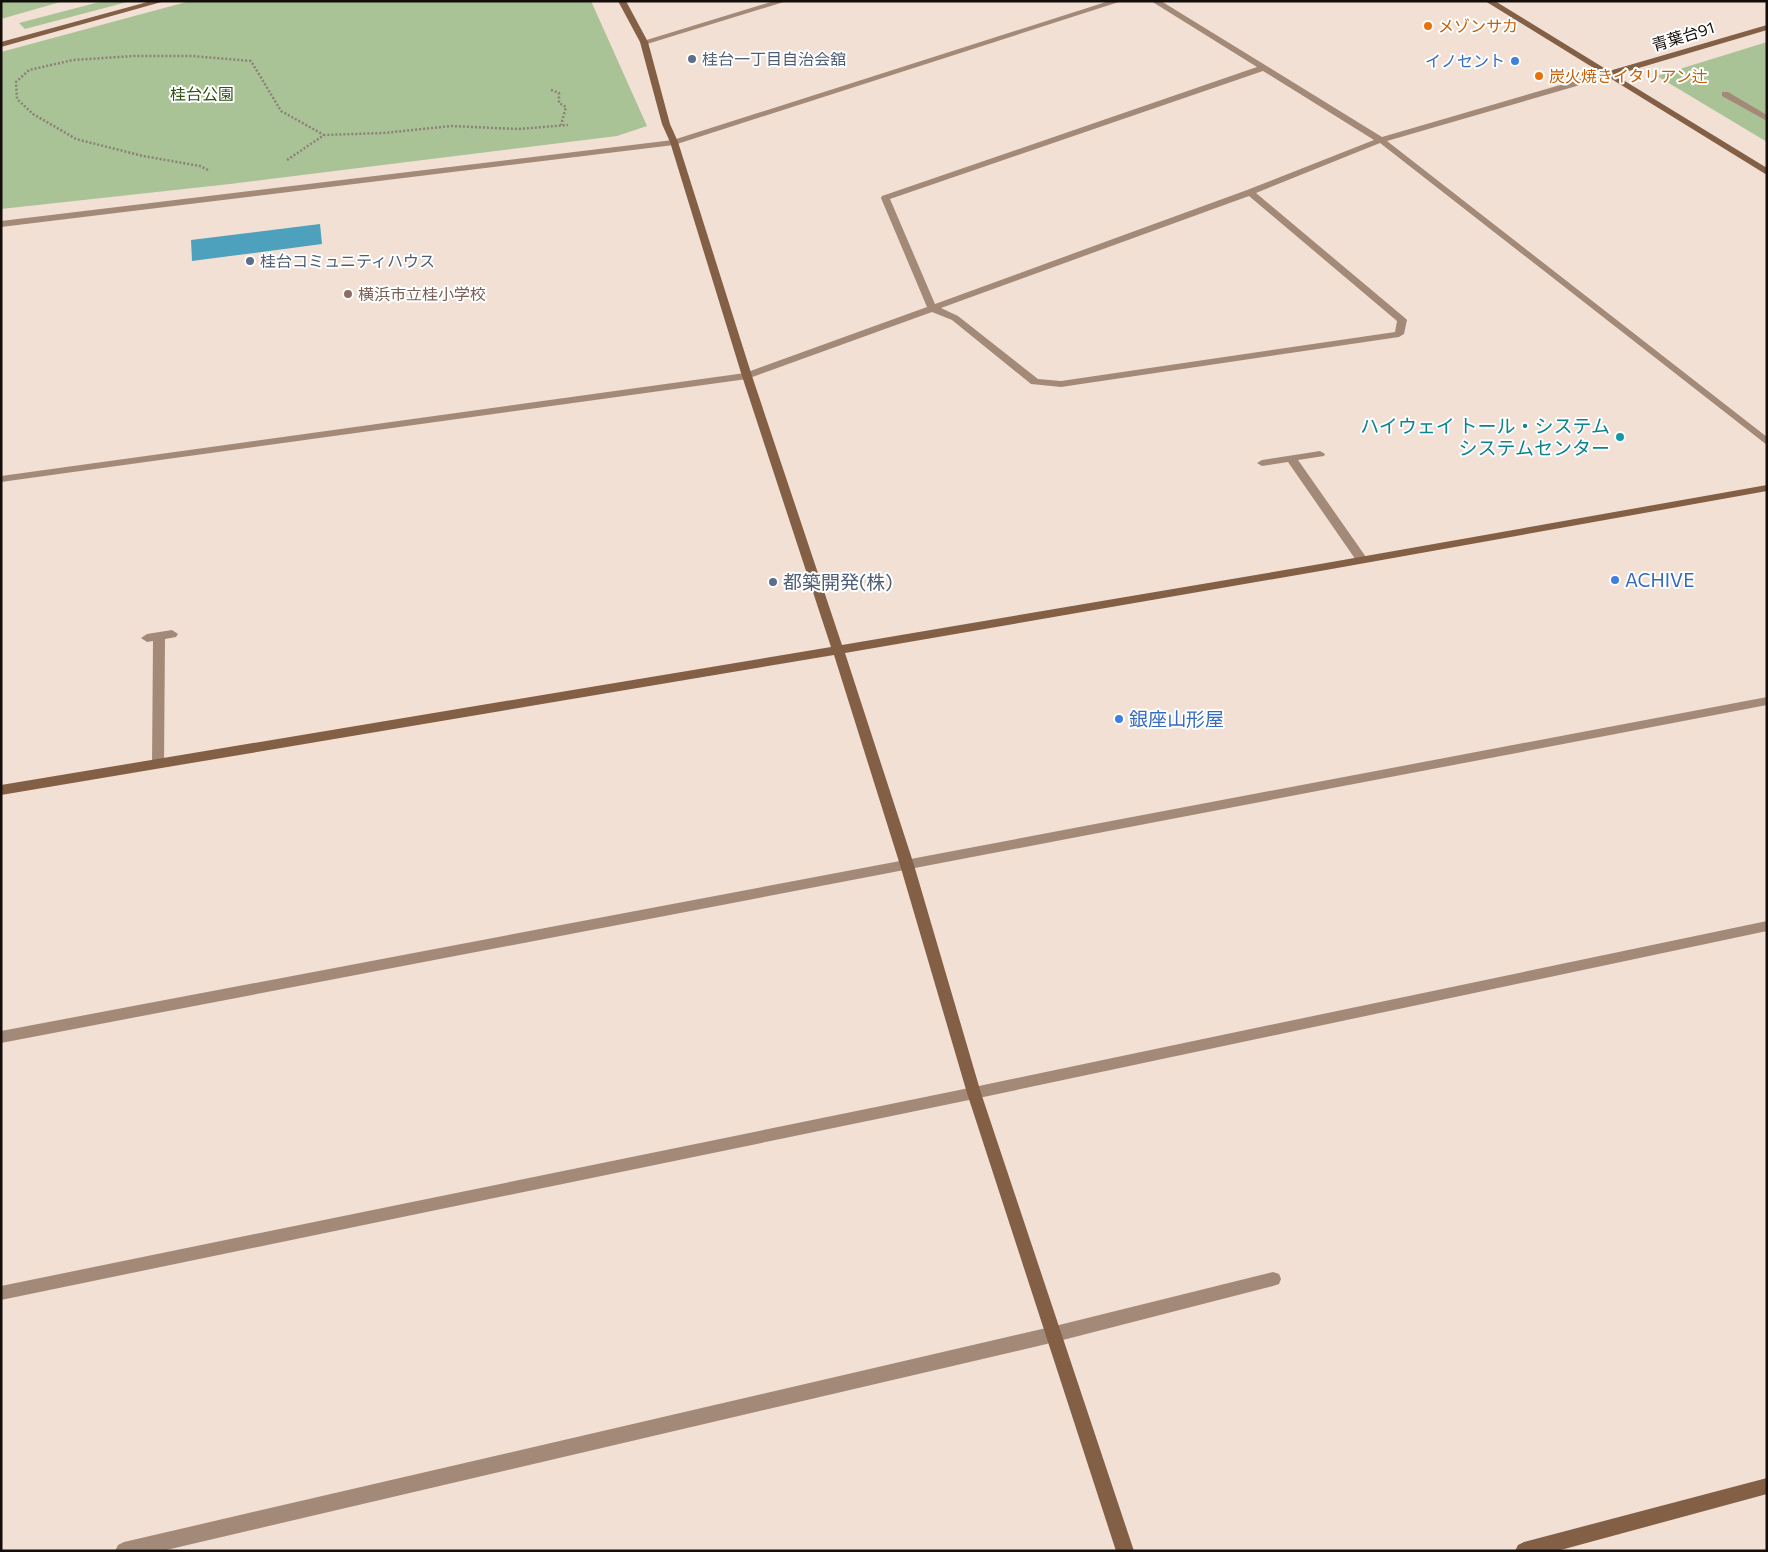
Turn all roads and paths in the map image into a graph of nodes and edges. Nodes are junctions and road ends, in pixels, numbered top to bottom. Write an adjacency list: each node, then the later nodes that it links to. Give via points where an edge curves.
1 (161, 1): 9 (street)
2 (622, 1): 8 (street)
3 (783, 1): 8 (street)
4 (1118, 1): 18 (street)
5 (1155, 1): 10 (street)
6 (1489, 1): 11 (street)
7 (1767, 27): 11 (street, 青葉台91)
8 (644, 42): 18 (street)
9 (1, 45)
10 (1263, 68): 17 (street); 23 (street, via 886,198)
11 (1608, 74): 17 (street); 20 (street)
12 (552, 90): 15 (path, via 559,93 559,103 566,107)
13 (1725, 94): 14 (street)
14 (1767, 119)
15 (561, 125): 16 (path); 19 (path, via 518,129 451,126 324,135 282,111 251,61 202,57 134,56 73,60 29,70 16,82 17,99 33,114 76,140 200,166)
16 (570, 125)
17 (1382, 140): 21 (street); 25 (street)
18 (674, 142): 22 (street); 24 (street)
19 (214, 172)
20 (1767, 172)
21 (1250, 192): 23 (street); 23 (street, via 1402,320 1399,334 1061,384 1035,382 955,318)
22 (1, 224)
23 (932, 308): 24 (street)
24 (747, 376): 29 (street); 33 (street)
25 (1767, 442)
26 (1320, 454): 27 (street)
27 (1292, 458): 28 (street); 31 (street)
28 (1262, 463)
29 (1, 479)
30 (1767, 488): 31 (street)
31 (1362, 560): 33 (street)
32 (159, 636): 35 (street)
33 (838, 650): 35 (street); 37 (street)
34 (1767, 701): 37 (street)
35 (158, 764): 36 (street)
36 (1, 790)
37 (907, 864): 39 (street); 40 (street)
38 (1767, 926): 40 (street)
39 (1, 1037)
40 (974, 1093): 42 (street); 43 (street)
41 (1273, 1279): 43 (street)
42 (1, 1293)
43 (1055, 1334): 45 (street); 46 (street)
44 (1767, 1486): 47 (street)
45 (124, 1551)
46 (1125, 1551)
47 (1524, 1551)

